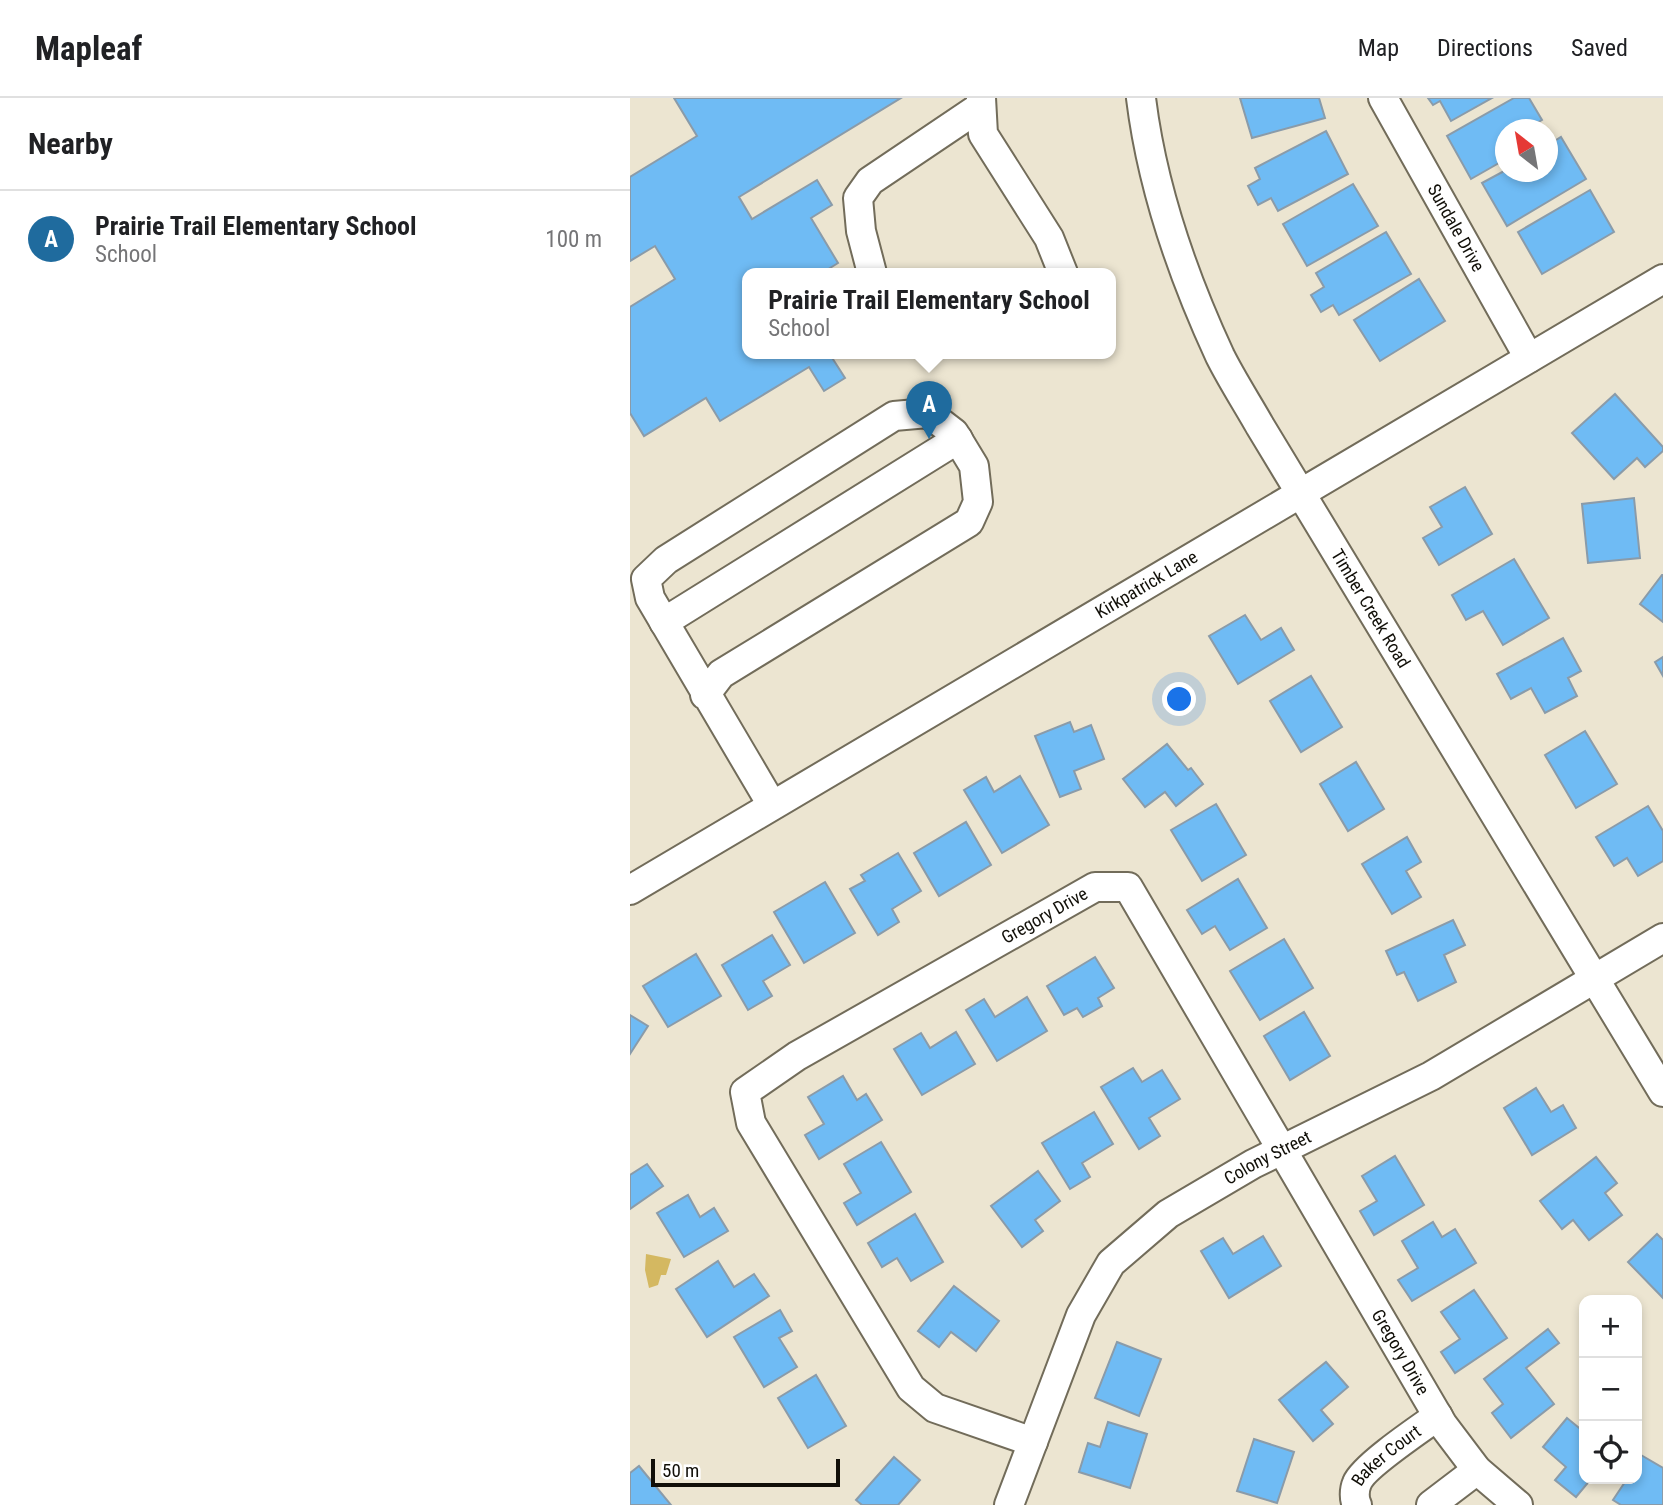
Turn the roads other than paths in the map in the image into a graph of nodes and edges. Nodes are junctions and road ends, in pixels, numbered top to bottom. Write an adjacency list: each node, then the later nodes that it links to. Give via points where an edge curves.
1 (1141, 98): 9 (street, Timber Creek Road, via 1146,137 1178,255 1221,357)
2 (1383, 98): 7 (street, Sundale Drive)
3 (981, 102): 4 (street, via 870,181 858,198); 5 (street, via 983,134 1049,238)
4 (871, 268)
5 (1061, 268)
6 (1663, 279): 7 (street, Kirkpatrick Lane)
7 (1530, 358): 9 (street, Kirkpatrick Lane)
8 (958, 439): 10 (street, via 928,413 894,416 666,560); 11 (street); 12 (street, via 974,466 978,502 968,522 721,674)
9 (1301, 492): 13 (street, Kirkpatrick Lane); 16 (street, Timber Creek Road)
10 (638, 571): 11 (street)
11 (664, 622): 12 (street)
12 (705, 695): 13 (street)
13 (772, 805): 14 (street, Kirkpatrick Lane)
14 (630, 890)
15 (1663, 938): 16 (street, Colony Street)
16 (1594, 978): 17 (street, Timber Creek Road); 18 (street, Colony Street, via 1431,1076)
17 (1663, 1092)
18 (1282, 1150): 19 (street, Gregory Drive); 20 (street, Colony Street, via 1168,1214 1111,1263 1081,1315); 20 (street, Gregory Drive, via 1128,887 1095,887 797,1056 745,1092 751,1123 911,1388 935,1408)
19 (1438, 1416): 21 (street, Gregory Drive); 23 (street, Baker Court, via 1357,1482)
20 (1033, 1442): 22 (street, Colony Street)
21 (1477, 1470): 24 (street); 25 (street, Gregory Drive)
22 (1009, 1505)
23 (1357, 1505)
24 (1431, 1505)
25 (1518, 1505)

